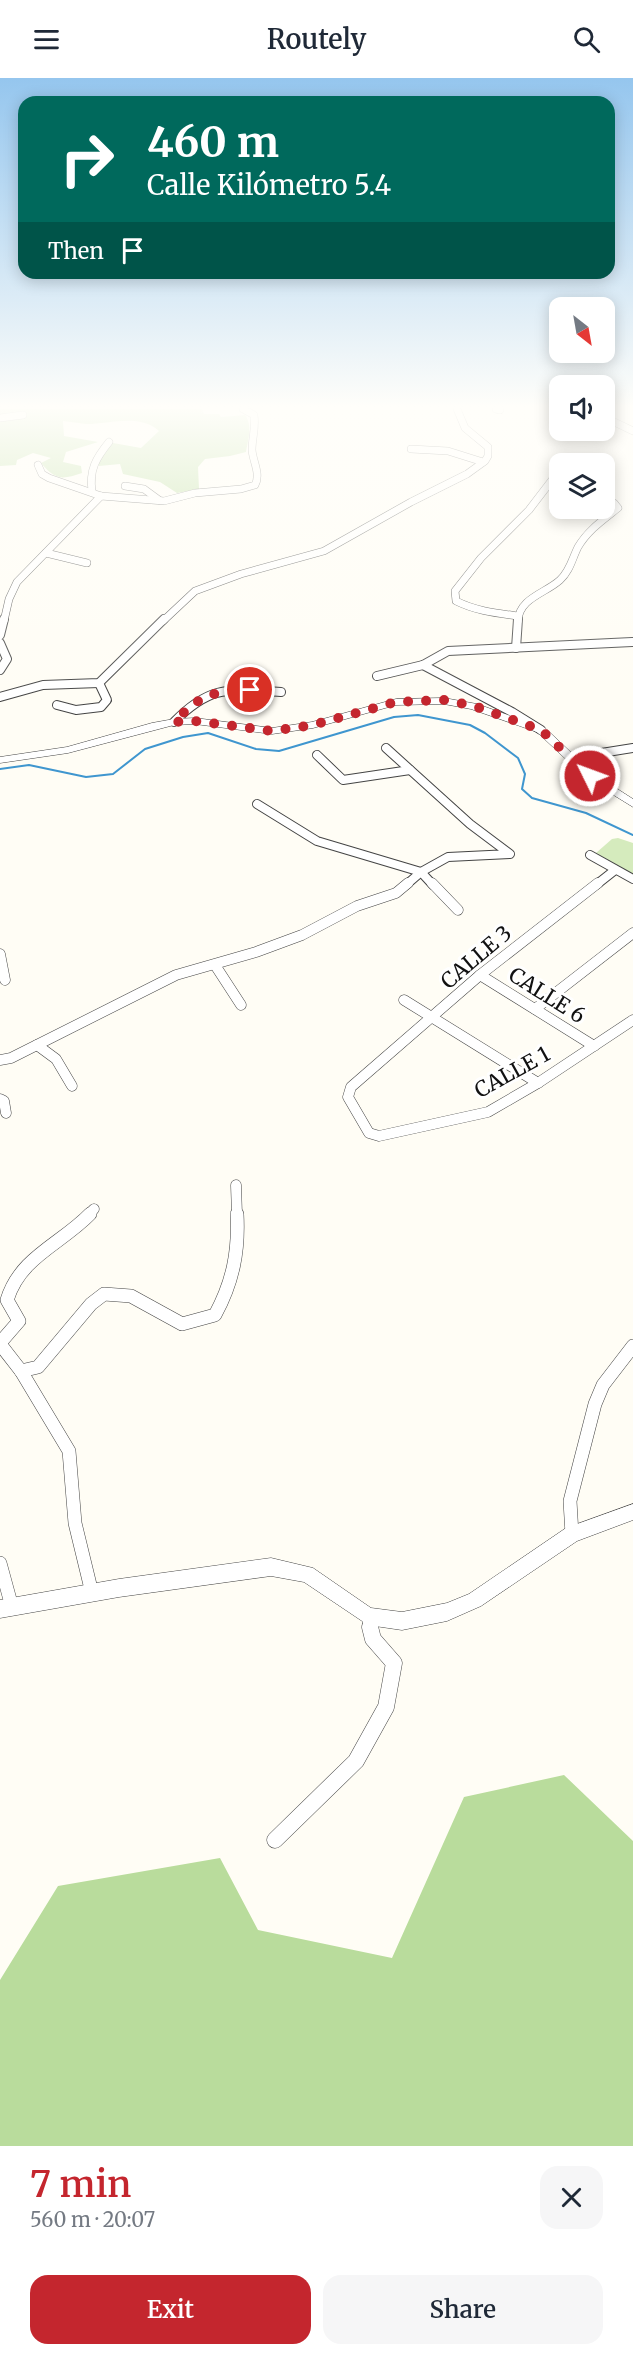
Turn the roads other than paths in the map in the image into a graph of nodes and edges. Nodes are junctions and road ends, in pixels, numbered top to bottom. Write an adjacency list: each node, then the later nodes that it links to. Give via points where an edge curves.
1 (92, 506): 5 (street)
2 (405, 506): 15 (street, via 324,551 195,591)
3 (532, 506): 7 (street, via 454,591 456,601 466,607)
4 (604, 519): 7 (street, via 588,532 559,581 525,603)
5 (46, 553): 6 (street); 8 (street, via 17,582)
6 (87, 563)
7 (518, 616): 11 (street)
8 (0, 635)
9 (632, 642): 11 (street)
10 (0, 644): 13 (street, via 8,659)
11 (516, 648): 12 (street, via 448,651)
12 (423, 665): 14 (street); 20 (street, via 517,713)
13 (0, 670)
14 (377, 676)
15 (99, 683): 17 (street, via 43,685); 18 (street, via 107,700 101,707 76,710)
16 (281, 692): 19 (street, via 213,693 198,699)
17 (0, 697)
18 (57, 705)
19 (174, 722): 20 (street, via 272,731 313,725 396,702 427,700 474,706); 25 (street, via 68,750)
20 (541, 730): 24 (street)
21 (633, 747): 24 (street)
22 (386, 748): 26 (street)
23 (317, 755): 26 (street, via 343,780)
24 (570, 758): 28 (street)
25 (0, 760)
26 (410, 770): 31 (street, via 510,854 448,857)
27 (257, 804): 31 (street, via 317,841)
28 (633, 804)
29 (590, 855): 30 (street)
30 (615, 870): 32 (street); 38 (street, CALLE 3)
31 (421, 872): 33 (street); 37 (street, via 396,894 357,906 302,935)
32 (633, 879)
33 (458, 910)
34 (633, 933): 42 (street)
35 (0, 943): 36 (street)
36 (0, 954): 39 (street)
37 (215, 964): 41 (street); 45 (street, via 176,975)
38 (480, 975): 42 (street, CALLE 6); 43 (street, CALLE 3)
39 (5, 981)
40 (404, 1000): 43 (street)
41 (241, 1005)
42 (535, 1010): 46 (street, CALLE 6)
43 (434, 1017): 48 (street, CALLE 3); 49 (street)
44 (633, 1020): 46 (street, CALLE 1)
45 (37, 1045): 47 (street); 50 (street, via 56,1059)
46 (594, 1046): 49 (street, CALLE 1)
47 (0, 1060)
48 (363, 1076): 49 (street, CALLE 1, via 351,1087 348,1097 369,1133 379,1136 488,1112)
49 (538, 1083)
50 (72, 1086)
51 (0, 1099): 52 (street)
52 (6, 1113)
53 (236, 1185): 57 (street, via 239,1255 229,1292 214,1315 182,1324 131,1296 104,1294 38,1367)
54 (94, 1209): 55 (street, via 15,1280 7,1300 19,1321)
55 (0, 1343): 57 (street)
56 (633, 1346): 59 (street, via 603,1384 596,1404 570,1502)
57 (21, 1371): 61 (street, via 69,1451 75,1523)
58 (633, 1512): 59 (street)
59 (572, 1534): 63 (street, via 475,1600 447,1612 402,1621)
60 (0, 1563): 62 (street)
61 (92, 1593): 62 (street); 63 (street, via 271,1567 307,1574)
62 (6, 1608)
63 (368, 1616): 64 (street, via 374,1639 394,1663 386,1707 356,1761)
64 (275, 1840)

